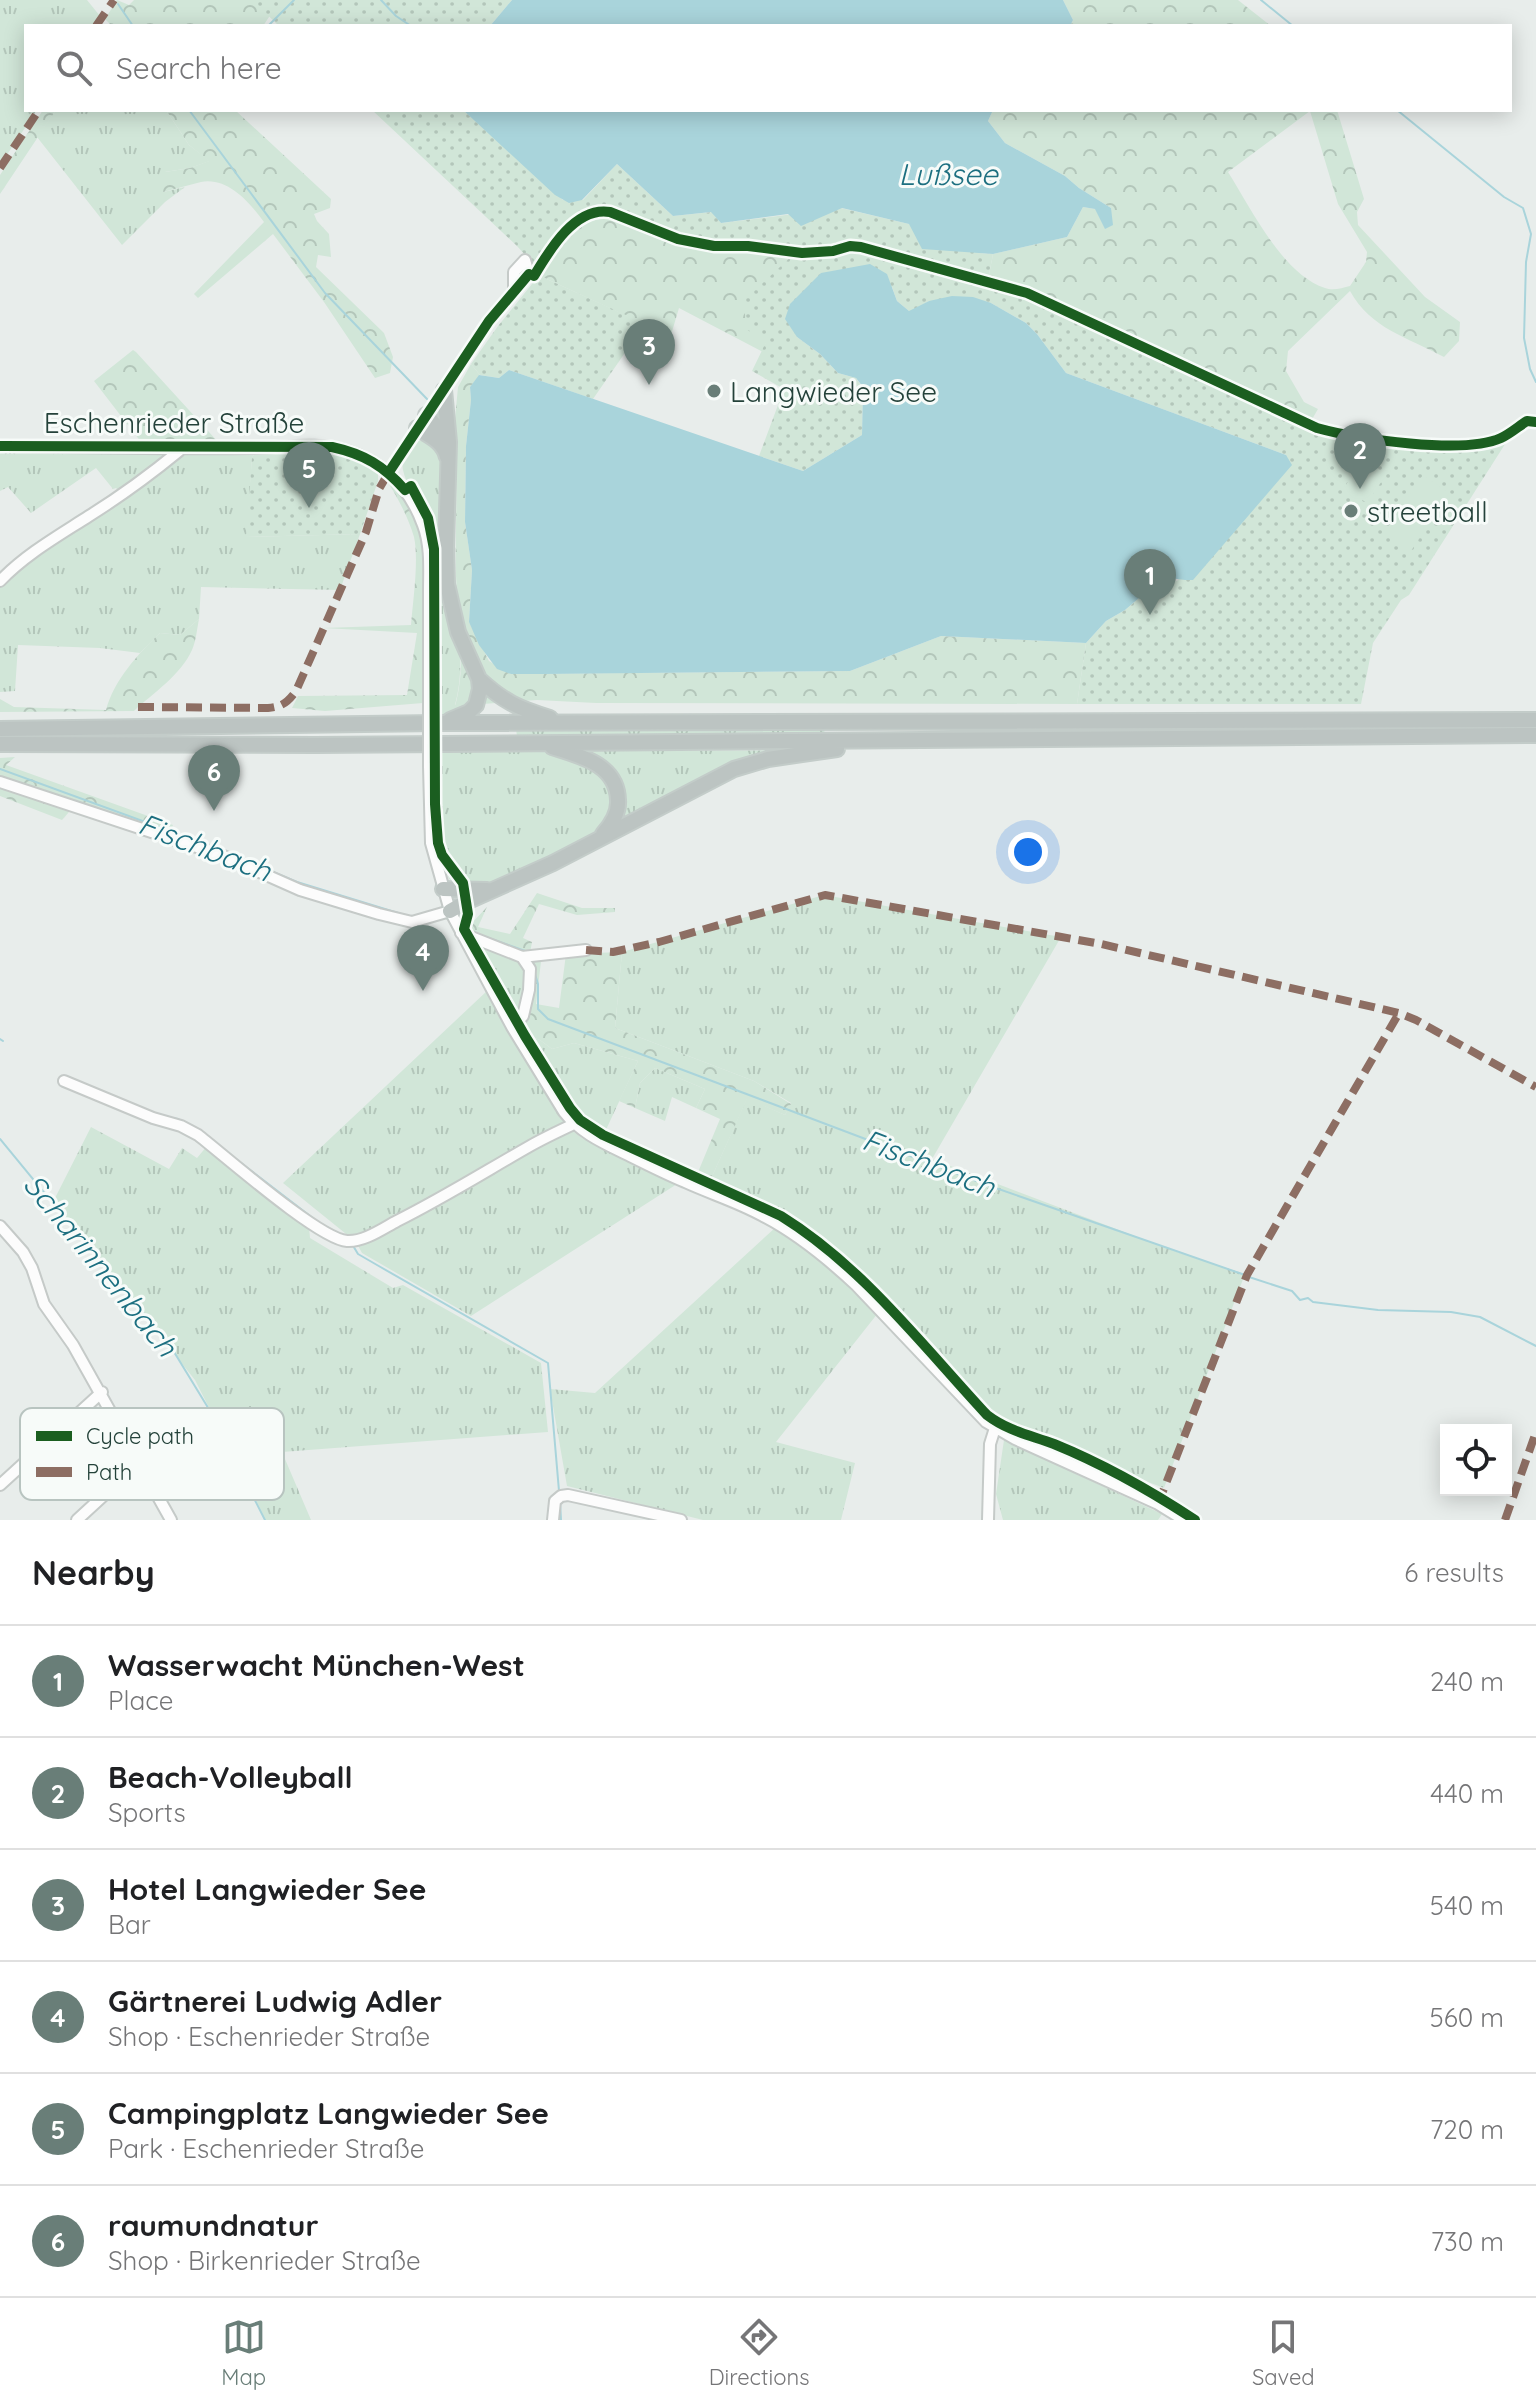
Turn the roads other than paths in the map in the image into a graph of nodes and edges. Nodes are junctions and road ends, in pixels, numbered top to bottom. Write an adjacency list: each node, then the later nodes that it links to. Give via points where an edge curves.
1 (514, 291): 2 (street)
2 (444, 390): 3 (street); 5 (highway)
3 (426, 415): 4 (street); 5 (highway)
4 (417, 428): 8 (highway, via 445,448); 9 (street)
5 (449, 442): 8 (highway)
6 (0, 446): 7 (street, Eschenrieder Straße)
7 (180, 447): 9 (street, Eschenrieder Straße, via 332,447); 10 (street, via 118,497 24,558)
8 (448, 460): 11 (highway, via 447,584 458,632)
9 (389, 472): 22 (street, Eschenrieder Straße, bridge, via 413,503 429,553 431,843)
10 (0, 581)
11 (479, 679): 13 (highway, via 476,705); 14 (highway, via 516,708)
12 (1536, 720): 14 (highway)
13 (438, 723): 14 (highway); 15 (highway)
14 (565, 723)
15 (0, 729)
16 (1536, 735): 17 (highway)
17 (909, 741): 18 (highway); 21 (highway, via 779,757 734,769)
18 (541, 743): 19 (highway); 21 (highway, via 592,761 613,778 619,808)
19 (0, 744)
20 (0, 782): 24 (street, via 379,914 412,922)
21 (596, 840): 23 (highway)
22 (443, 889): 23 (highway); 24 (street)
23 (492, 890): 24 (highway)
24 (450, 911): 25 (street)
25 (461, 933): 27 (street); 28 (street)
26 (586, 950): 27 (street)
27 (522, 957): 28 (street, via 530,969 529,990 523,1016)
28 (512, 1027): 30 (street)
29 (64, 1081): 30 (street, via 198,1135 308,1222 346,1241 422,1209)
30 (574, 1124): 35 (street, via 616,1150 797,1235 856,1285)
31 (0, 1226): 32 (street, via 23,1252 44,1304)
32 (102, 1392): 33 (street); 34 (street)
33 (84, 1408)
34 (111, 1408)
35 (995, 1428): 44 (street); 45 (street)
36 (20, 1467): 37 (street)
37 (0, 1485)
38 (99, 1500): 40 (street)
39 (160, 1500): 41 (street)
40 (77, 1520)
41 (171, 1520)
42 (553, 1520): 43 (street, via 555,1501 568,1495)
43 (681, 1520)
44 (988, 1520)
45 (1184, 1520)

